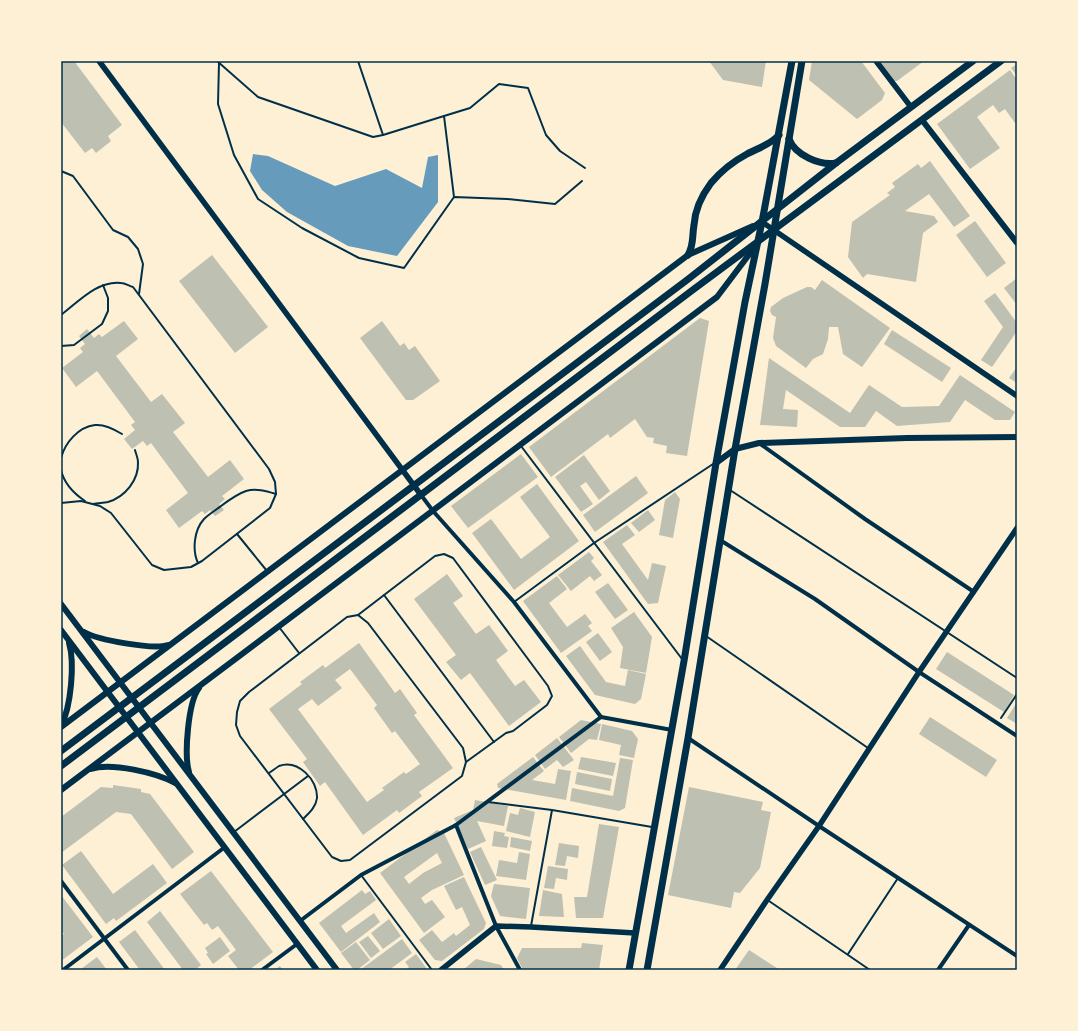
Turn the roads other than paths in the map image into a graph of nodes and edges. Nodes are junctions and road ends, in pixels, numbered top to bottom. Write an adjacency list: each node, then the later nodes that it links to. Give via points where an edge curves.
1 (99, 61): 33 (street)
2 (792, 61): 9 (main road)
3 (802, 61): 10 (main road)
4 (876, 61): 7 (street)
5 (973, 61): 7 (main road)
6 (1001, 61): 8 (main road)
7 (911, 107): 11 (main road)
8 (922, 120): 15 (main road); 17 (main road)
9 (779, 135): 14 (main road); 18 (main road, via 726,168 710,184 696,214 693,245)
10 (789, 139): 11 (main road, via 796,150 814,161); 13 (main road)
11 (836, 163): 13 (main road)
12 (61, 171): 20 (lane, via 73,176 113,230 128,237 138,249 143,264)
13 (777, 210): 14 (main road); 15 (main road)
14 (762, 222): 15 (street); 16 (main road); 18 (main road); 34 (main road)
15 (774, 231): 16 (main road); 23 (street); 28 (main road)
16 (757, 243): 27 (main road, via 717,297); 31 (main road); 37 (main road)
17 (1017, 243)
18 (688, 255): 33 (main road)
19 (103, 285): 20 (lane, via 122,283 133,287); 21 (lane); 22 (lane, via 108,298 108,311 102,324 74,345)
20 (138, 295): 36 (lane, via 269,469 275,482)
21 (61, 315)
22 (61, 346)
23 (1017, 396)
24 (122, 434): 30 (lane, via 110,427 95,425 83,429 64,447)
25 (1017, 438): 26 (main road, via 907,438)
26 (759, 443): 28 (main road); 48 (street, via 865,519)
27 (521, 445): 41 (main road); 45 (lane)
28 (735, 449): 31 (main road); 35 (main road)
29 (134, 450): 40 (lane, via 138,466 132,485 122,495 108,502)
30 (61, 458)
31 (716, 462): 45 (lane); 61 (main road)
32 (61, 470): 38 (lane, via 68,486)
33 (402, 470): 34 (street); 47 (main road)
34 (414, 486): 37 (street); 67 (main road)
35 (729, 489): 44 (main road); 56 (lane)
36 (276, 494): 43 (lane, via 270,508); 46 (lane, via 264,490 246,491 203,519 194,544)
37 (421, 495): 41 (street); 69 (main road)
38 (86, 502): 39 (lane); 40 (lane)
39 (61, 503)
40 (92, 504): 46 (lane, via 111,513 152,565 164,570 191,567)
41 (433, 511): 50 (street); 53 (main road)
42 (1017, 528): 48 (street)
43 (237, 534): 46 (lane); 47 (lane)
44 (720, 540): 57 (main road); 62 (street, via 815,599)
45 (594, 543): 50 (lane); 61 (lane)
46 (198, 563)
47 (268, 572): 59 (main road)
48 (974, 592): 56 (street)
49 (384, 595): 52 (lane); 78 (lane); 78 (lane, via 435,556 444,554 453,558 548,686 552,696 547,705)
50 (514, 602): 71 (street)
51 (61, 604): 55 (main road)
52 (358, 615): 60 (lane, via 347,617); 81 (lane, via 368,623 463,748)
53 (279, 626): 60 (lane); 65 (main road)
54 (61, 630): 58 (main road)
55 (81, 630): 59 (main road, via 105,640 157,647); 64 (main road)
56 (947, 631): 62 (street); 63 (lane)
57 (704, 635): 77 (main road); 79 (lane)
58 (68, 639): 66 (main road); 73 (main road, via 73,662 68,708)
59 (172, 644): 64 (main road)
60 (299, 653): 84 (lane, via 240,701 236,724 240,736)
61 (684, 661): 74 (main road)
62 (919, 672): 76 (street); 79 (street)
63 (1017, 678)
64 (120, 683): 66 (main road); 67 (main road)
65 (202, 684): 72 (main road); 86 (main road, via 192,704 186,753)
66 (108, 692): 68 (main road); 73 (main road)
67 (132, 698): 68 (main road); 69 (main road)
68 (119, 707): 70 (main road); 80 (main road)
69 (139, 707): 70 (main road); 72 (main road)
70 (126, 717): 75 (main road); 82 (main road)
71 (601, 717): 74 (street); 90 (street)
72 (150, 723): 75 (main road); 86 (main road)
73 (61, 726)
74 (672, 730): 95 (main road)
75 (138, 732): 83 (main road); 87 (main road)
76 (1017, 736)
77 (688, 738): 94 (street); 120 (main road)
78 (494, 742): 81 (lane)
79 (869, 749): 94 (street)
80 (61, 751)
81 (466, 762): 92 (lane, via 462,776 350,860 341,861 332,857)
82 (61, 766)
83 (88, 770): 87 (main road, via 107,766 151,773); 88 (main road)
84 (269, 773): 85 (lane, via 280,766 291,766 304,770); 89 (lane)
85 (308, 776): 89 (lane); 92 (lane, via 315,784 317,799 312,810)
86 (191, 778): 96 (main road)
87 (179, 786): 97 (main road)
88 (61, 790)
89 (284, 794): 92 (lane); 96 (lane)
90 (487, 802): 91 (lane); 93 (street)
91 (552, 810): 95 (lane); 105 (lane)
92 (303, 819)
93 (456, 825): 98 (street); 104 (street)
94 (818, 826): 99 (street); 101 (street)
95 (654, 828): 106 (main road)
96 (233, 833): 102 (main road)
97 (224, 847): 107 (street); 108 (main road)
98 (361, 875): 102 (street); 116 (lane)
99 (898, 878): 103 (street); 109 (lane)
100 (61, 881): 107 (street)
101 (767, 900): 109 (lane); 121 (street)
102 (300, 921): 115 (main road)
103 (969, 925): 110 (street); 123 (street)
104 (496, 926): 105 (street); 117 (street); 118 (street)
105 (531, 927): 106 (street)
106 (635, 934): 119 (main road)
107 (104, 938): 111 (street); 112 (street)
108 (297, 944): 113 (street); 114 (main road)
109 (848, 954): 122 (lane)
110 (1017, 956)
111 (62, 970)
112 (128, 970)
113 (262, 970)
114 (317, 970)
115 (337, 970)
116 (432, 970)
117 (441, 970)
118 (520, 970)
119 (629, 970)
120 (647, 970)
121 (720, 970)
122 (870, 970)
123 (938, 970)

